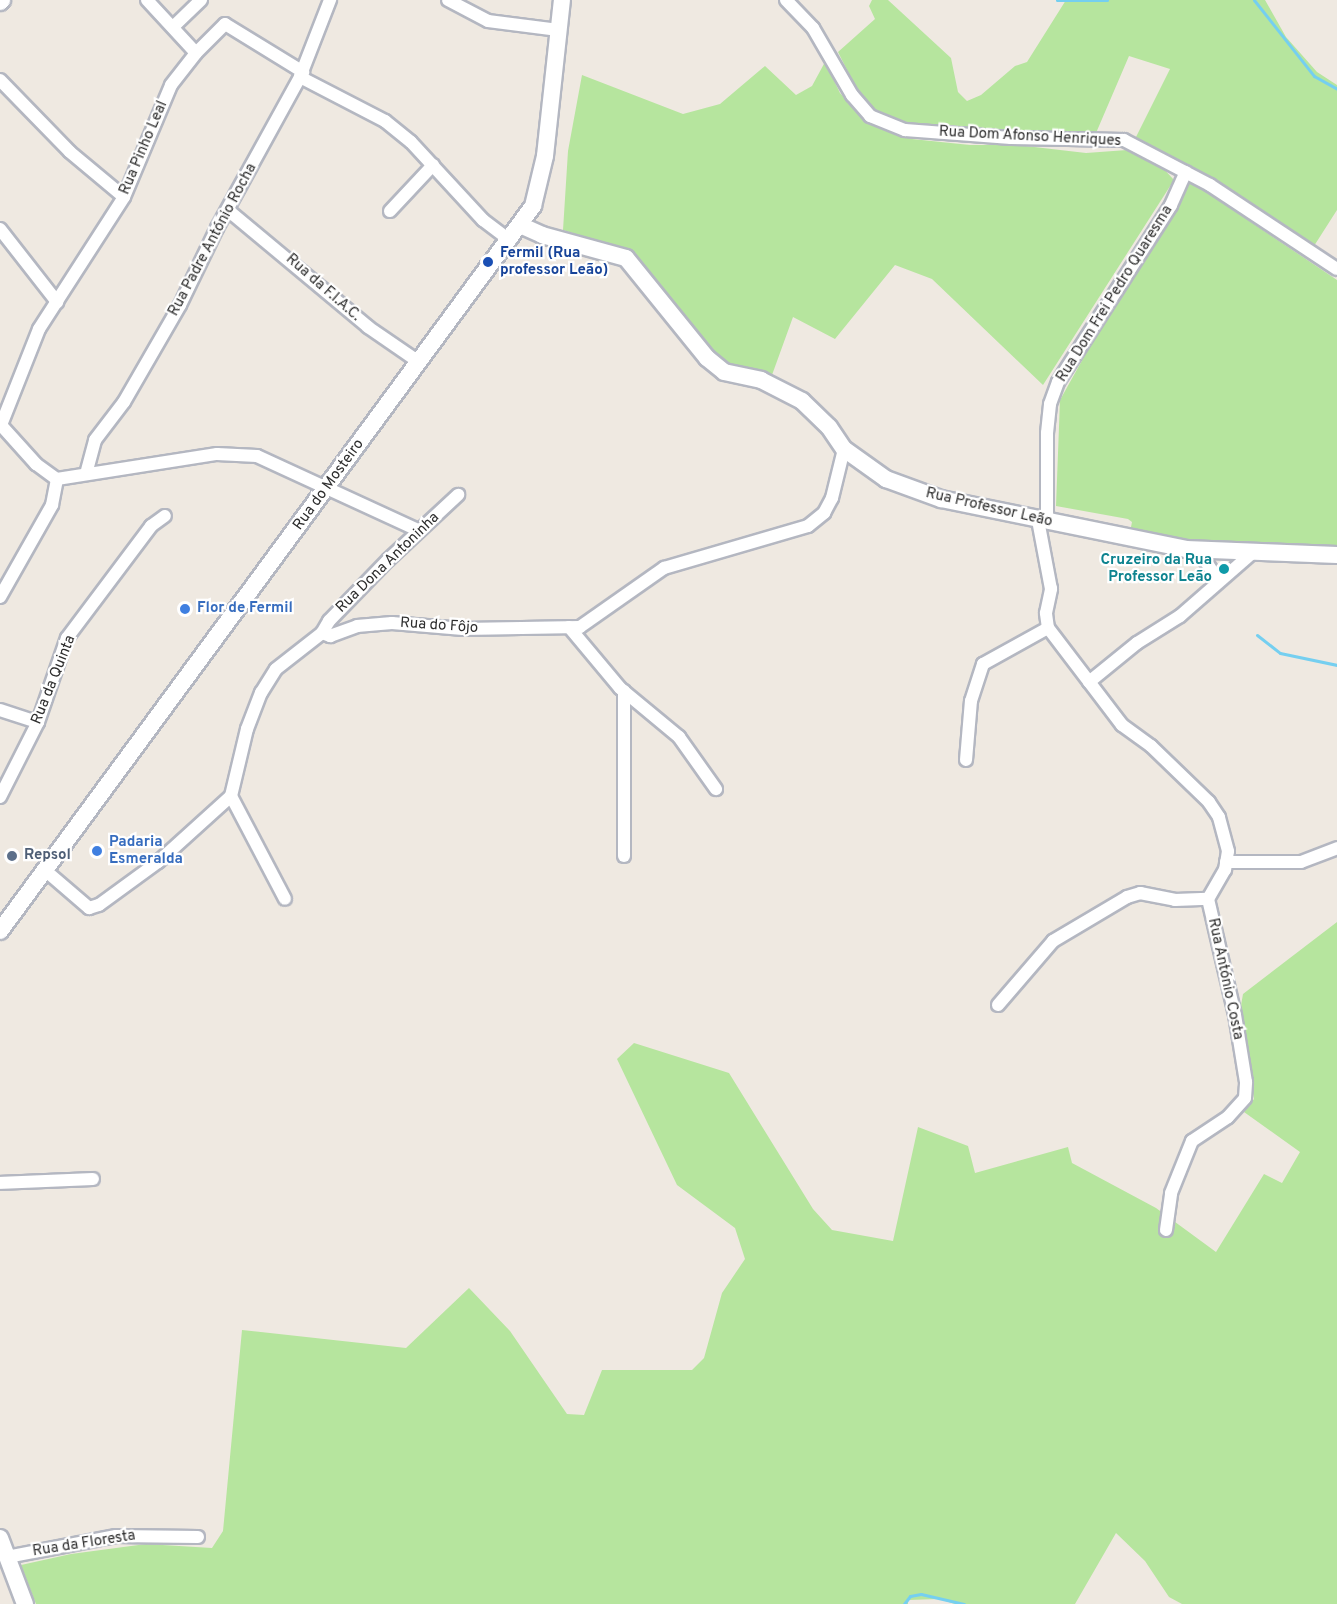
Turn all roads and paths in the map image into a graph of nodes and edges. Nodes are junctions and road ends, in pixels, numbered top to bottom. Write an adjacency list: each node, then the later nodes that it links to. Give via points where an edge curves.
1 (147, 0): 7 (street)
2 (201, 0): 7 (street)
3 (330, 0): 10 (street, Rua Padre António Rocha)
4 (448, 0): 8 (street, via 488,21)
5 (562, 0): 8 (main road, Rua do Mosteiro)
6 (786, 0): 13 (street, Rua Dom Afonso Henriques, via 813,28 852,94 870,116 905,130 1011,138 1124,140)
7 (173, 27): 9 (street)
8 (558, 30): 17 (main road, Rua do Mosteiro, via 540,184 533,206)
9 (196, 53): 10 (street, Rua Pinho Leal, via 225,24); 14 (street, Rua Pinho Leal, via 171,85)
10 (302, 75): 12 (street, via 384,121); 15 (street, Rua Padre António Rocha)
11 (0, 80): 14 (street, via 70,152)
12 (433, 165): 16 (street); 19 (street, via 483,220)
13 (1186, 172): 20 (street, Rua Dom Afonso Henriques); 30 (street, Rua Dom Frei Pedro Quaresma, via 1171,205 1058,382 1048,424 1047,514)
14 (124, 197): 21 (street, Rua Pinho Leal)
15 (229, 211): 22 (street, Rua da F.I.A.C., via 368,327); 25 (street, Rua Padre António Rocha, via 124,402 94,440)
16 (390, 211)
17 (520, 225): 19 (main road, Rua do Mosteiro); 24 (main road, Rua Professor Leão, via 542,236 626,258 707,358 724,372 761,380 802,401 829,427)
18 (0, 230): 21 (street)
19 (510, 240): 22 (main road, Rua do Mosteiro)
20 (1337, 269)
21 (57, 302): 23 (street, Rua Pinho Leal, via 39,329)
22 (419, 362): 27 (main road, Rua do Mosteiro)
23 (0, 424): 26 (street, via 36,464)
24 (844, 449): 30 (main road, Rua Professor Leão, via 886,478 941,499); 37 (street, Rua do Fôjo, via 832,498 824,513 808,526 664,568 580,627)
25 (86, 474): 26 (street); 27 (street, via 217,454 257,456)
26 (57, 479): 36 (street, via 52,505)
27 (328, 487): 31 (street); 51 (main road, Rua do Mosteiro)
28 (458, 495): 31 (street, Rua Dona Antoninha)
29 (165, 516): 43 (street, Rua da Quinta, via 151,526 68,638)
30 (1038, 520): 32 (main road, Rua Professor Leão); 38 (street, via 1051,589 1046,613)
31 (418, 531): 39 (street, Rua Dona Antoninha, via 329,621)
32 (1198, 550): 33 (main road, Rua Professor Leão); 35 (street)
33 (1251, 554): 34 (main road, Rua Professor Leão); 35 (street)
34 (1337, 555)
35 (1219, 581): 40 (street, via 1180,616 1137,643)
36 (0, 597)
37 (569, 627): 39 (street, Rua do Fôjo, via 463,629 392,623 357,626 330,636); 41 (street)
38 (1048, 628): 40 (street); 44 (street, via 983,664 971,701)
39 (322, 633): 46 (street, Rua do Fôjo, via 276,669 261,693 247,729)
40 (1089, 682): 50 (street, via 1122,725 1209,802 1219,817 1228,851)
41 (624, 691): 45 (street, via 679,737); 49 (street)
42 (0, 710): 43 (street)
43 (38, 722): 47 (street, Rua da Quinta)
44 (966, 760)
45 (716, 789)
46 (231, 796): 51 (street, via 158,862 99,905 89,908); 52 (street)
47 (0, 797)
48 (1337, 849): 50 (street, via 1301,862)
49 (624, 856)
50 (1226, 862): 53 (street, Rua António Costa)
51 (46, 871): 54 (main road, Rua do Mosteiro)
52 (285, 899)
53 (1208, 899): 55 (street, via 1175,900 1140,893 1127,897 1058,937); 58 (street, Rua António Costa, via 1234,1015 1246,1082 1245,1098 1228,1117 1191,1141 1171,1192)
54 (0, 931)
55 (998, 1005)
56 (93, 1179): 57 (street)
57 (0, 1183)
58 (1166, 1230)
59 (198, 1537): 61 (street, Rua da Floresta, via 116,1536)
60 (0, 1538): 61 (main road)
61 (5, 1562): 62 (main road)
62 (25, 1604)

